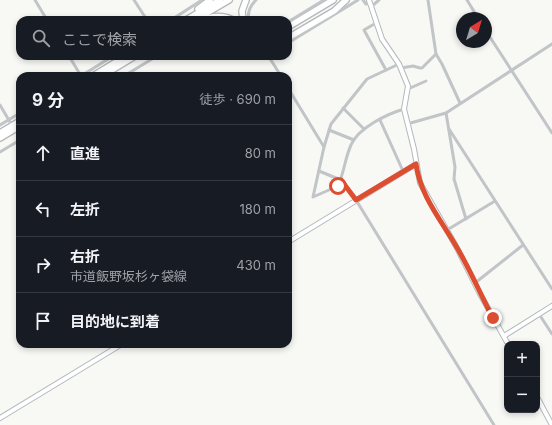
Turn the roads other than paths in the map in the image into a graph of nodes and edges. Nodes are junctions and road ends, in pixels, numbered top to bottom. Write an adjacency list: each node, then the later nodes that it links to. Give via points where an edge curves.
1 (35, 0): 19 (street)
2 (134, 0): 20 (street)
3 (202, 0): 21 (street)
4 (210, 0): 22 (highway)
5 (220, 0): 23 (highway)
6 (229, 0): 24 (highway)
7 (246, 0): 25 (highway)
8 (256, 0): 26 (street, via 251,5)
9 (324, 0): 27 (street)
10 (333, 0): 29 (highway)
11 (346, 0): 30 (highway, via 334,11)
12 (358, 0): 32 (street)
13 (363, 0): 17 (street, via 366,4)
14 (379, 0): 17 (street)
15 (428, 0): 34 (street)
16 (466, 0): 18 (street)
17 (370, 3): 28 (street)
18 (474, 12)
19 (45, 16)
20 (144, 16)
21 (177, 16)
22 (187, 16)
23 (193, 16)
24 (202, 16)
25 (243, 16)
26 (248, 16)
27 (292, 20)
28 (376, 23): 41 (street, via 382,39); 42 (street, via 364,30)
29 (292, 25)
30 (292, 36)
31 (492, 40): 43 (street)
32 (292, 41)
33 (552, 44): 43 (street)
34 (436, 54): 41 (street, via 422,68); 53 (street)
35 (71, 60): 44 (street)
36 (107, 60): 45 (street)
37 (119, 60): 46 (highway)
38 (128, 60): 47 (highway)
39 (150, 60): 48 (street)
40 (271, 60): 49 (street)
41 (400, 66): 42 (street); 51 (street)
42 (386, 70): 55 (street, via 367,79)
43 (511, 70): 53 (street); 69 (street)
44 (79, 72)
45 (87, 72)
46 (100, 72)
47 (109, 72)
48 (131, 72)
49 (278, 72)
50 (426, 80): 51 (street)
51 (408, 89): 56 (street)
52 (292, 95): 73 (street)
53 (460, 103): 57 (street)
54 (0, 105): 60 (street)
55 (343, 108): 65 (street); 67 (street)
56 (404, 109): 59 (street); 62 (street)
57 (446, 113): 62 (street); 66 (street)
58 (16, 116): 60 (street)
59 (380, 120): 65 (street); 77 (street)
60 (10, 121): 63 (street)
61 (16, 123): 68 (highway)
62 (407, 124): 75 (street)
63 (0, 125)
64 (16, 128): 70 (highway)
65 (364, 129): 71 (street)
66 (448, 129): 80 (street); 81 (street, via 455,167 454,179)
67 (329, 130): 71 (street); 73 (street)
68 (0, 133)
69 (552, 133)
70 (0, 138)
71 (354, 140): 78 (street)
72 (16, 142): 74 (street)
73 (324, 147): 76 (street)
74 (0, 152)
75 (416, 164): 77 (street); 82 (street, via 422,188)
76 (319, 171): 78 (street); 78 (street, via 313,197 338,186)
77 (404, 171): 79 (street)
78 (341, 180): 79 (street)
79 (356, 200): 83 (street); 95 (street)
80 (495, 201): 81 (street); 84 (street)
81 (466, 219): 82 (street)
82 (447, 230): 85 (street)
83 (292, 240)
84 (523, 245): 85 (street); 86 (street)
85 (475, 283): 90 (street)
86 (552, 290)
87 (552, 306): 88 (street)
88 (539, 314): 89 (street); 90 (street)
89 (552, 334)
90 (504, 336): 91 (street)
91 (506, 341)
92 (115, 348): 94 (street)
93 (540, 403): 96 (street)
94 (0, 418)
95 (494, 425)
96 (552, 425)

